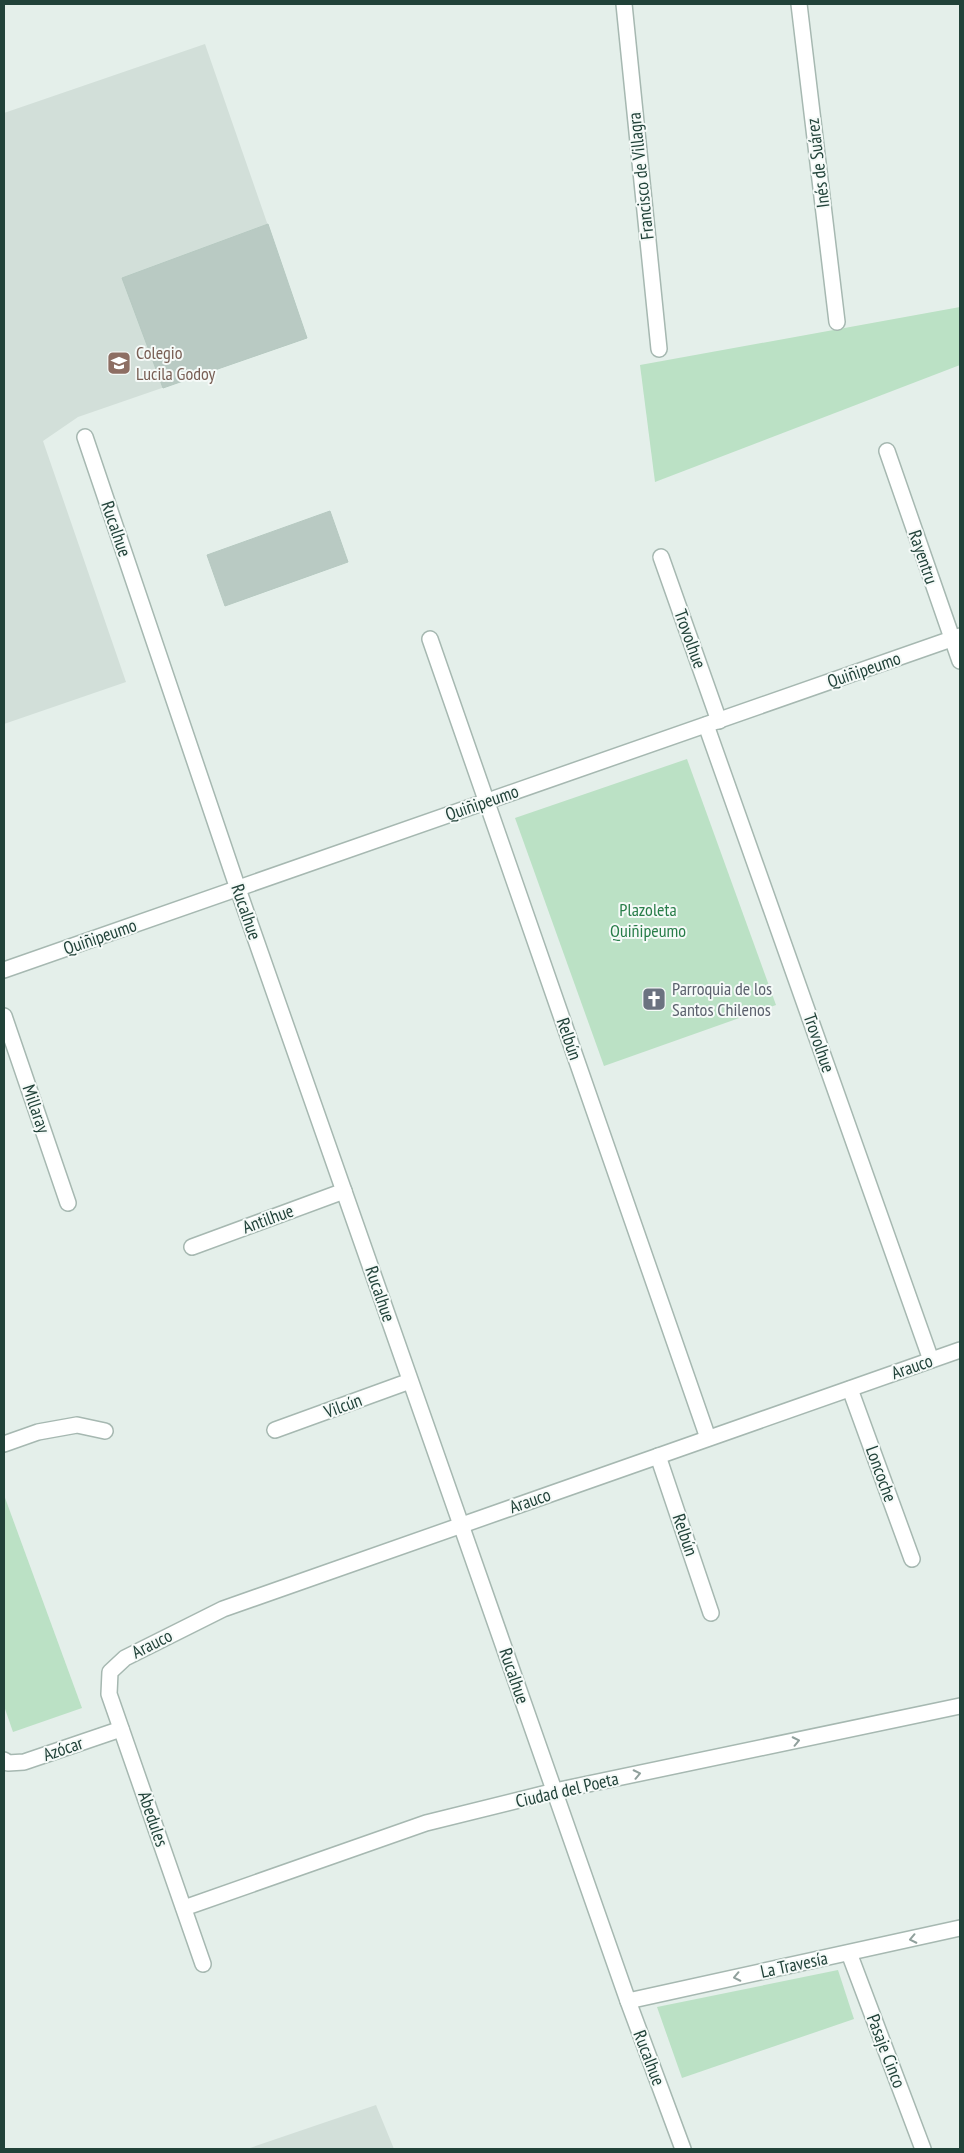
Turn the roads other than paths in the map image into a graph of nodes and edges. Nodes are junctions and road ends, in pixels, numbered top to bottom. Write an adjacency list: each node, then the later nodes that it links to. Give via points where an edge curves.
1 (624, 4): 4 (street, Francisco de Villagra)
2 (799, 4): 3 (street, Inés de Suárez)
3 (837, 322)
4 (659, 349)
5 (85, 437): 13 (street, Rucalhue)
6 (887, 452): 8 (street, Rayentru)
7 (661, 557): 11 (street, Trovolhue)
8 (956, 638): 10 (street, Rayentru); 11 (street, Quiñipeumo)
9 (430, 639): 12 (street, Relbún)
10 (960, 662)
11 (713, 723): 12 (street, Quiñipeumo); 20 (street, Trovolhue)
12 (487, 802): 13 (street, Quiñipeumo); 25 (street, Relbún)
13 (238, 889): 14 (street, Quiñipeumo); 16 (street, Rucalhue)
14 (4, 970)
15 (4, 1016): 17 (street, Millaray)
16 (344, 1191): 18 (street, Antilhue); 21 (street, Rucalhue)
17 (68, 1203)
18 (192, 1248)
19 (960, 1350): 20 (street, Arauco)
20 (931, 1360): 22 (street, Arauco)
21 (410, 1381): 23 (street, Vilcún); 28 (street, Rucalhue)
22 (850, 1389): 25 (street, Arauco); 29 (street, Loncoche)
23 (275, 1430)
24 (105, 1431): 26 (street, via 77,1425 38,1432)
25 (708, 1438): 27 (street, Arauco)
26 (4, 1444)
27 (658, 1456): 28 (street, Arauco); 30 (street, Relbún)
28 (461, 1525): 31 (street, Arauco, via 224,1609 125,1658); 35 (street, Rucalhue)
29 (912, 1559)
30 (711, 1613)
31 (110, 1672): 33 (street, Abedules, via 109,1694)
32 (960, 1706): 35 (street, Ciudad del Poeta, one-way to 32)
33 (121, 1729): 34 (street, Azócar, via 24,1762 8,1763); 36 (street, Abedules)
34 (4, 1760)
35 (555, 1792): 36 (street, Ciudad del Poeta, via 426,1823); 40 (street, Rucalhue)
36 (184, 1908): 39 (street, Abedules)
37 (960, 1928): 38 (street, La Travesía, one-way to 38)
38 (849, 1953): 40 (street, La Travesía, one-way to 40); 42 (street, Pasaje Cinco)
39 (204, 1964)
40 (628, 2001): 41 (street, Rucalhue)
41 (683, 2149)
42 (923, 2149)

